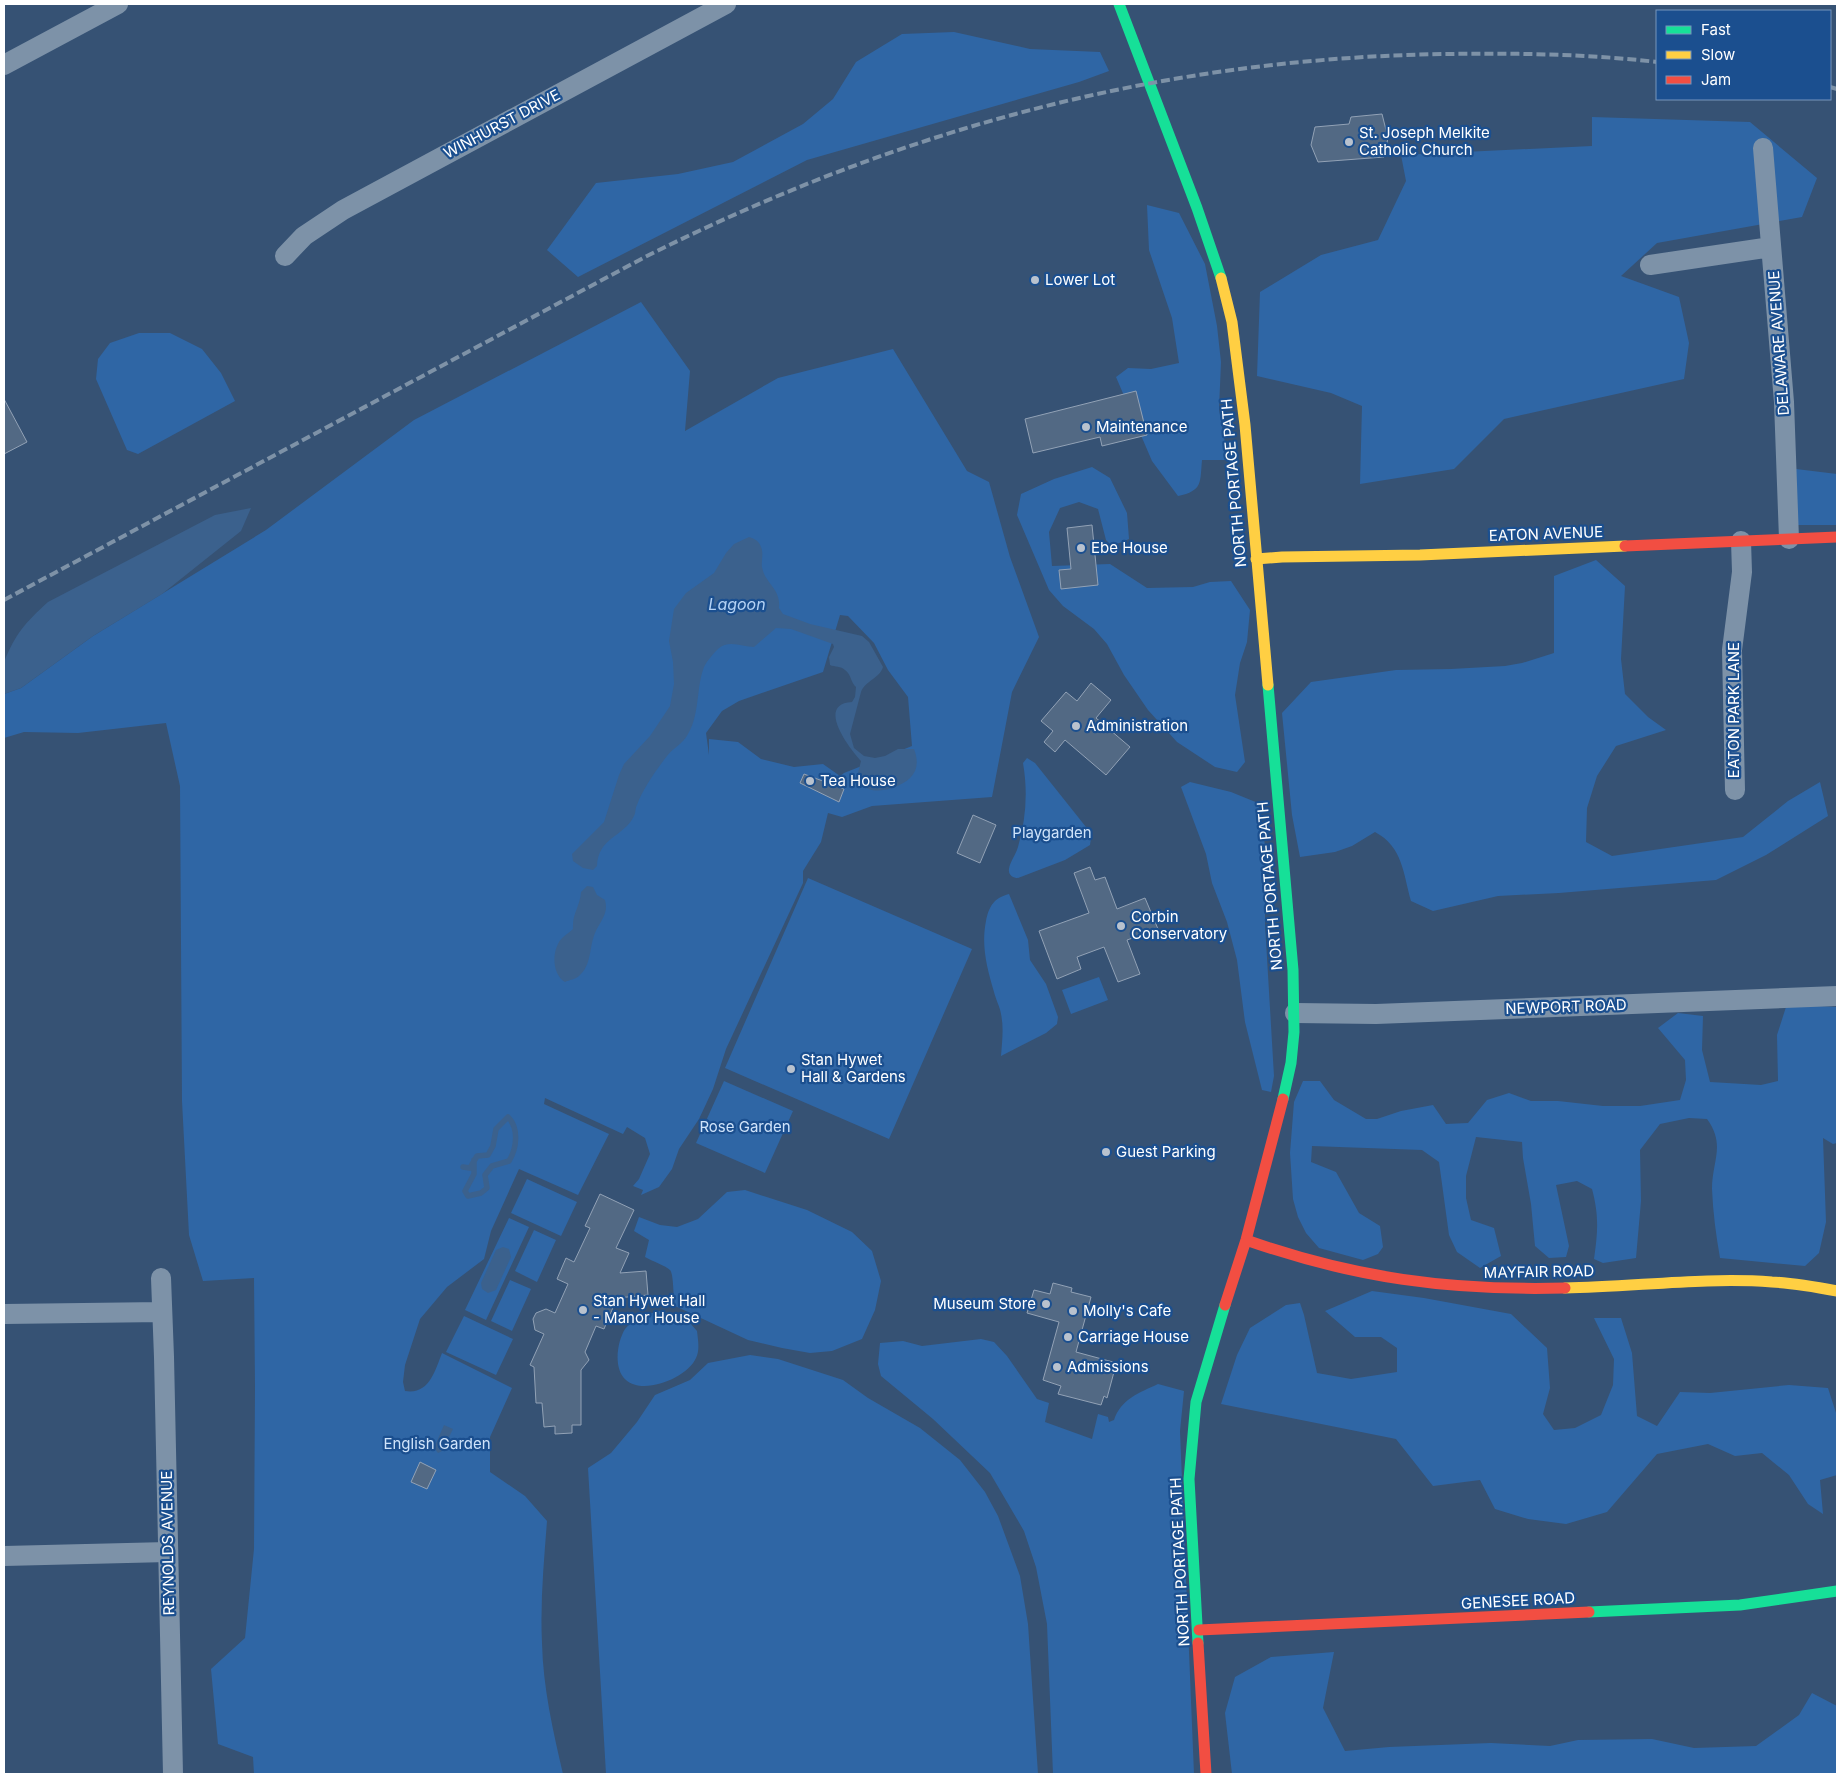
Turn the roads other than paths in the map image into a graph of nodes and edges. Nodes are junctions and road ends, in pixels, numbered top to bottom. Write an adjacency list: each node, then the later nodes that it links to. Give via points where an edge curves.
1 (118, 4): 4 (street)
2 (726, 4): 7 (street, WINHURST DRIVE, via 343,210 304,236)
3 (1119, 4): 12 (street, NORTH PORTAGE PATH, via 1220,272 1232,322 1245,425)
4 (4, 65)
5 (1763, 148): 6 (street, DELAWARE AVENUE)
6 (1771, 247): 8 (street); 10 (street, DELAWARE AVENUE, via 1784,402)
7 (285, 256)
8 (1650, 266)
9 (1837, 537): 10 (street, EATON AVENUE)
10 (1789, 539): 11 (street, EATON AVENUE)
11 (1741, 541): 12 (street, EATON AVENUE); 13 (street, EATON PARK LANE, via 1742,572 1732,650)
12 (1256, 559): 15 (street, NORTH PORTAGE PATH)
13 (1735, 790)
14 (1837, 996): 15 (street, NEWPORT ROAD)
15 (1295, 1014): 16 (street, NORTH PORTAGE PATH, via 1285,1092)
16 (1246, 1240): 18 (street, MAYFAIR ROAD, via 1332,1268 1435,1286 1494,1290 1684,1281 1776,1282); 24 (street, NORTH PORTAGE PATH, via 1196,1402 1189,1478)
17 (161, 1278): 19 (street, REYNOLDS AVENUE)
18 (1837, 1291)
19 (162, 1312): 20 (street); 21 (street, REYNOLDS AVENUE)
20 (4, 1314)
21 (168, 1552): 22 (street); 25 (street, REYNOLDS AVENUE)
22 (4, 1556)
23 (1837, 1591): 24 (street, GENESEE ROAD, via 1740,1605)
24 (1199, 1630): 26 (street, NORTH PORTAGE PATH)
25 (173, 1774)
26 (1206, 1774)

